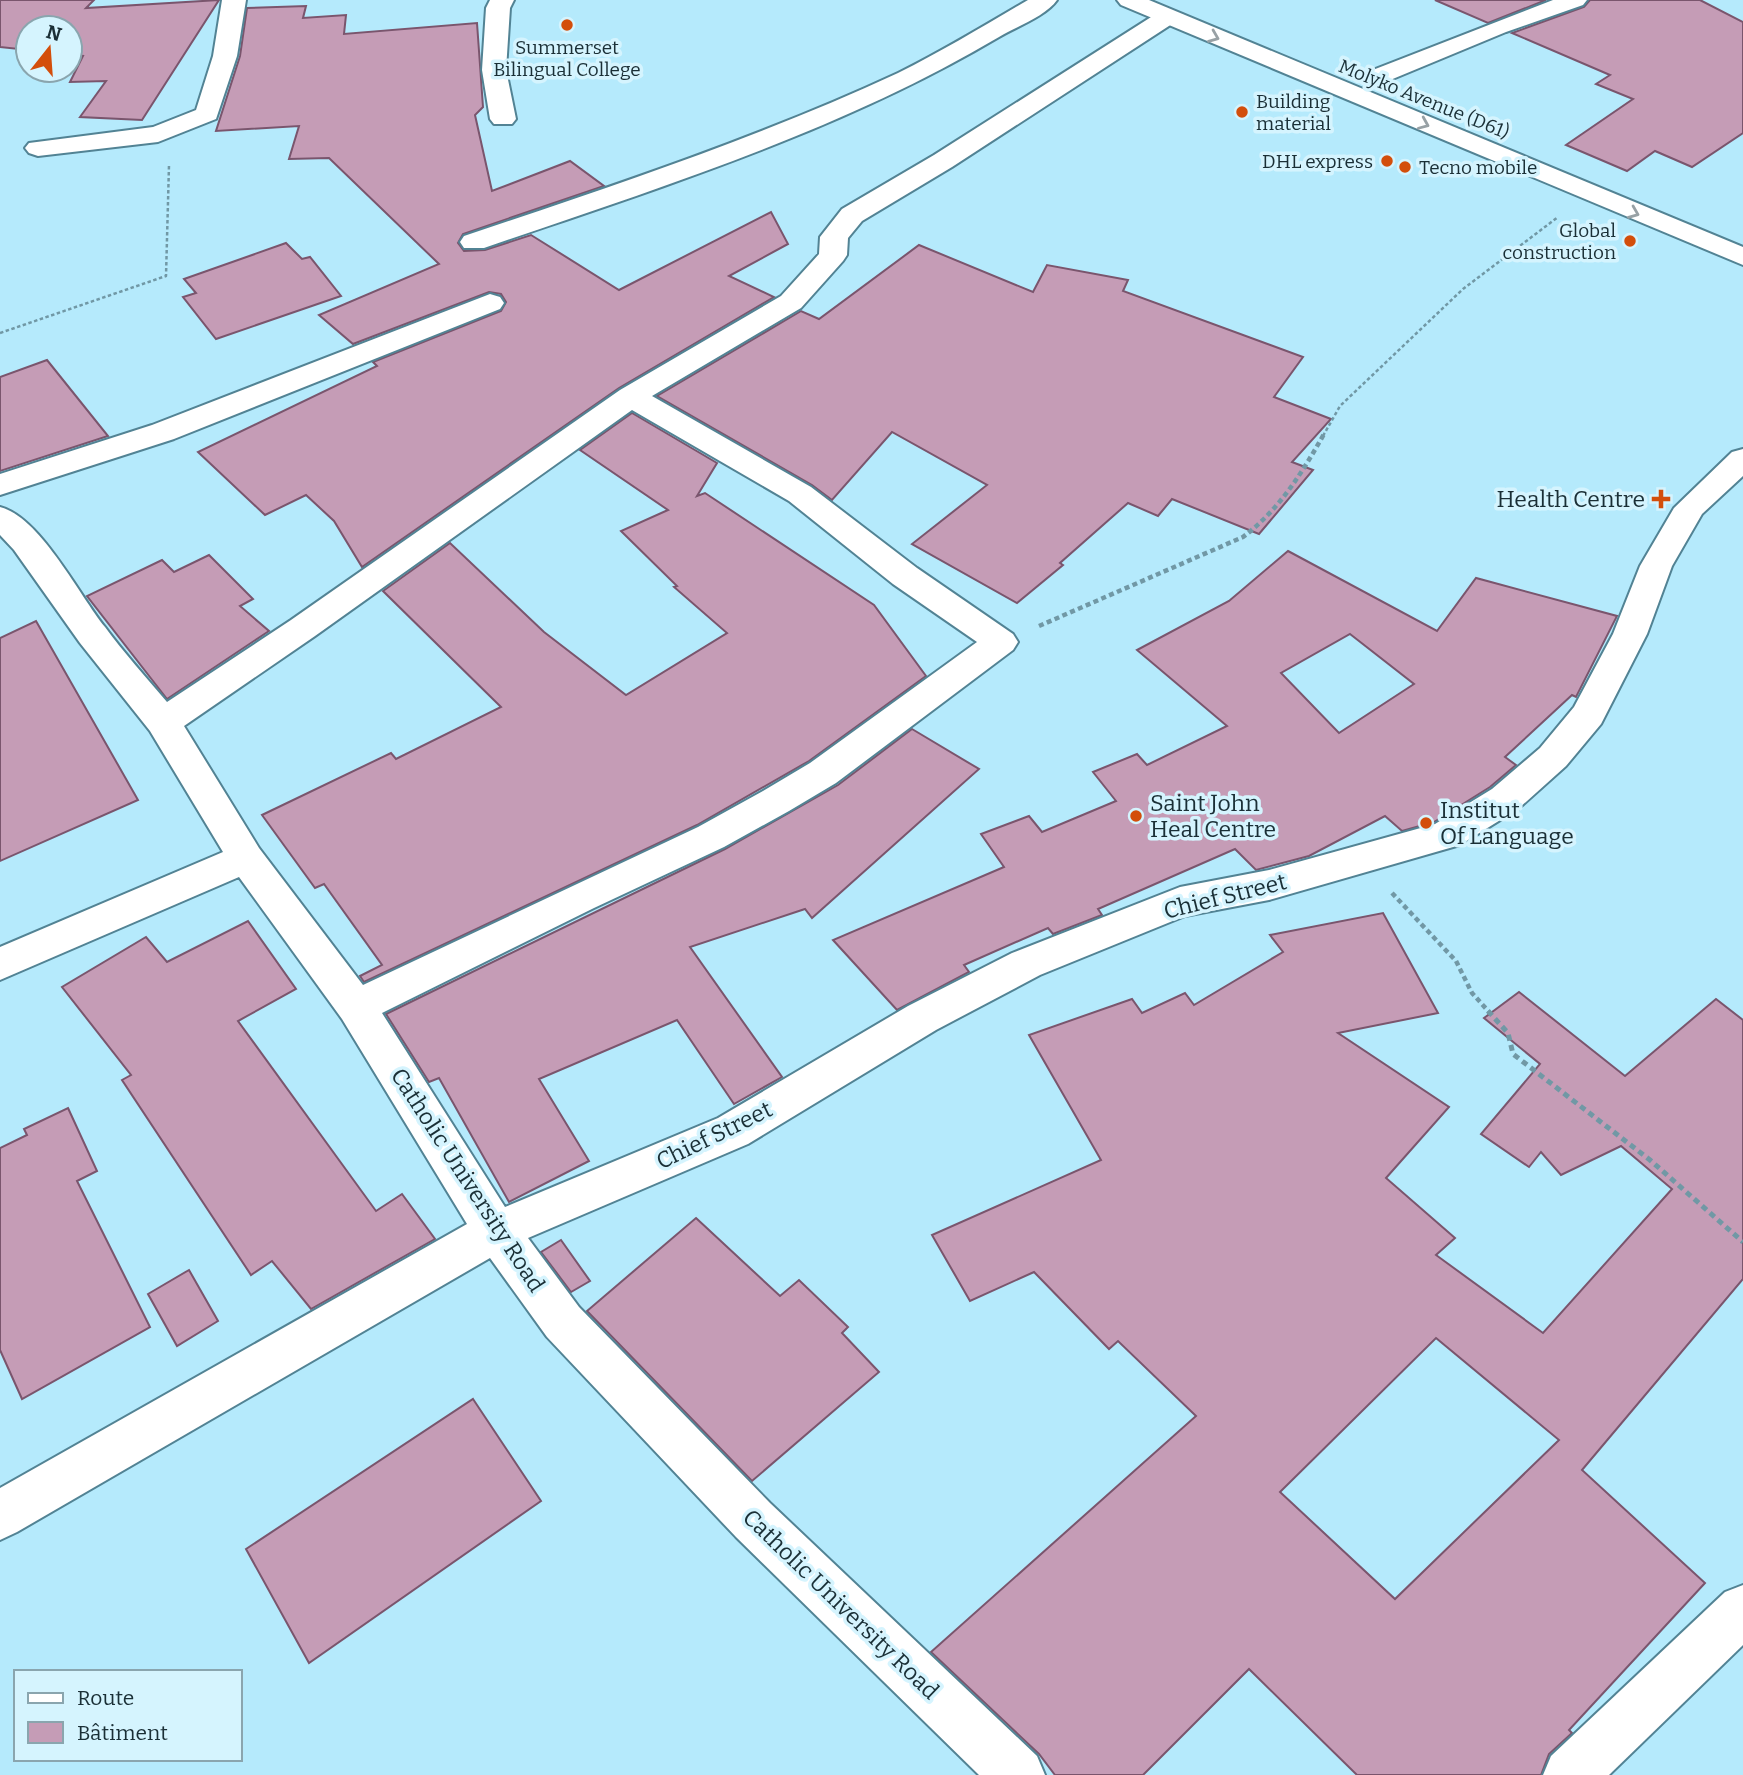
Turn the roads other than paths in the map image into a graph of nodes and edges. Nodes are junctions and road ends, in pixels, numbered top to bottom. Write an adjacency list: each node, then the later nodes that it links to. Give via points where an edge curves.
1 (234, 0): 9 (main road, via 225,55 207,114 158,134)
2 (502, 0): 8 (main road, via 494,70)
3 (1045, 0): 11 (main road, via 908,77 843,106 680,172)
4 (1129, 0): 6 (main road, Molyko Avenue (D61))
5 (1575, 0): 7 (main road)
6 (1176, 9): 7 (main road, Molyko Avenue (D61)); 12 (main road, Molyko Avenue (D61), one-way to 12, via 1585,193); 14 (main road, via 852,215 834,237 833,255 791,302)
7 (1374, 78): 10 (main road, Molyko Avenue (D61))
8 (503, 119)
9 (38, 148)
10 (1743, 231)
11 (474, 242)
12 (1743, 257)
13 (490, 303): 16 (main road, via 163,432)
14 (631, 396): 18 (main road); 21 (main road, via 800,494 905,576 1002,642 823,773 776,801 711,837)
15 (1743, 459): 22 (main road, Chief Street, via 1690,508 1656,566 1601,695 1553,757 1505,799 1447,835 1269,885 1181,902 1026,964 922,1018 733,1131)
16 (0, 485)
17 (0, 517): 18 (main road, Catholic University Road, via 26,542 92,635)
18 (163, 722): 19 (main road, Catholic University Road)
19 (246, 858): 20 (main road); 21 (main road, Catholic University Road)
20 (0, 964)
21 (356, 1007): 22 (main road, Catholic University Road)
22 (496, 1231): 23 (main road, Chief Street); 25 (main road, Catholic University Road, via 582,1342 753,1520)
23 (0, 1515)
24 (1743, 1610): 26 (main road)
25 (1018, 1775)
26 (1570, 1775)

